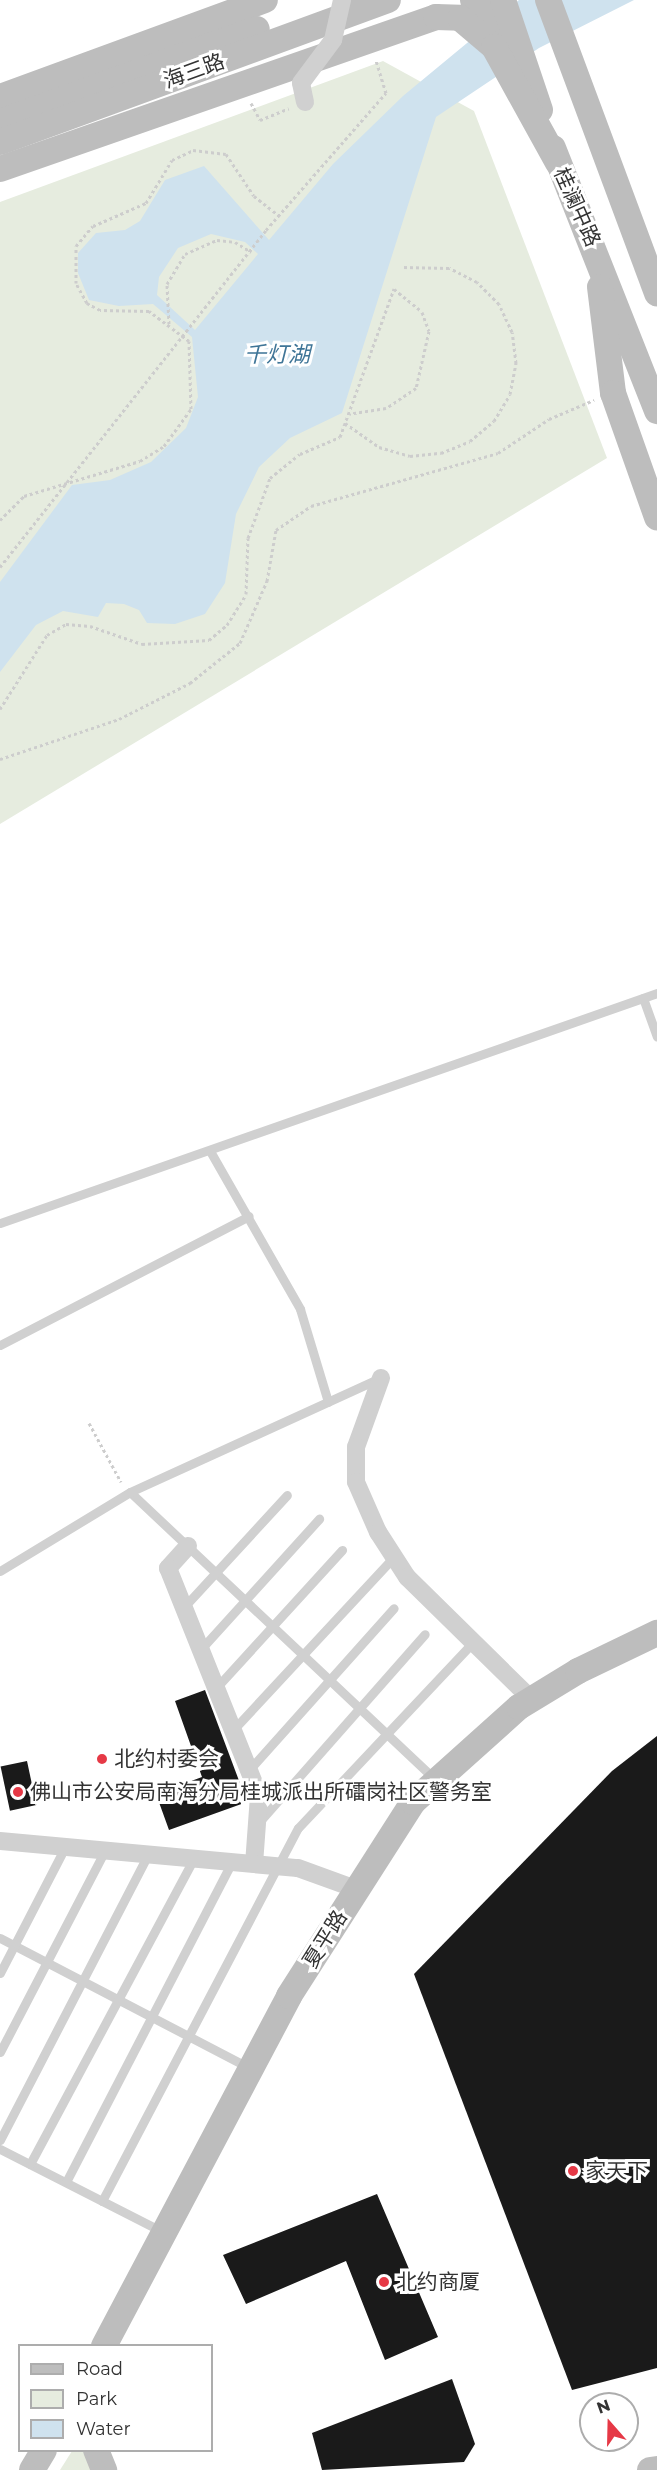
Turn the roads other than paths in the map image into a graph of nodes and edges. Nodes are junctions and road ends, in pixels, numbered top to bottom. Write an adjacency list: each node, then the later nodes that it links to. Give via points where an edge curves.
1 (265, 0): 9 (main road)
2 (337, 0): 11 (main road, 海三路)
3 (342, 0): 10 (street, bridge, via 333,40 301,83)
4 (388, 0): 12 (main road, 海三路)
5 (473, 0): 8 (main road, via 503,30)
6 (503, 0): 8 (main road, 桂澜中路)
7 (556, 7): 16 (main road, 桂澜中路)
8 (526, 67): 13 (main road, 桂澜中路)
9 (0, 97)
10 (305, 102)
11 (0, 122)
12 (0, 142)
13 (558, 163): 14 (main road, via 494,47 460,18 436,17 368,36); 15 (main road, 桂澜中路)
14 (0, 169)
15 (595, 245): 17 (main road, 桂澜中路); 18 (main road, via 613,393)
16 (657, 294)
17 (657, 411)
18 (657, 517)
19 (657, 993): 20 (lane)
20 (643, 998): 21 (lane); 22 (lane)
21 (657, 1037)
22 (210, 1151): 23 (lane); 24 (lane)
23 (249, 1216): 25 (lane); 27 (lane, via 300,1309)
24 (0, 1223)
25 (0, 1345)
26 (381, 1378): 27 (lane); 33 (street, via 356,1447 356,1482)
27 (328, 1402): 28 (lane)
28 (130, 1492): 31 (lane); 34 (lane)
29 (286, 1495): 35 (lane)
30 (319, 1519): 36 (lane)
31 (188, 1546): 35 (lane); 37 (street, via 168,1568)
32 (342, 1550): 39 (lane)
33 (394, 1557): 42 (street); 44 (lane)
34 (0, 1571)
35 (215, 1572): 36 (lane); 37 (lane)
36 (245, 1600): 39 (lane); 43 (lane)
37 (184, 1607): 43 (street)
38 (394, 1608): 45 (lane)
39 (273, 1626): 44 (lane); 46 (lane)
40 (657, 1633): 47 (main road, 夏平路)
41 (425, 1634): 48 (lane)
42 (473, 1642): 47 (street); 50 (lane)
43 (201, 1649): 46 (street)
44 (303, 1655): 45 (lane); 49 (lane)
45 (330, 1680): 48 (lane); 51 (lane)
46 (216, 1688): 49 (street)
47 (531, 1699): 52 (main road, 夏平路)
48 (360, 1708): 50 (lane); 53 (lane)
49 (233, 1730): 51 (street)
50 (387, 1734): 52 (lane); 61 (lane, via 298,1828)
51 (249, 1770): 53 (street, via 259,1796)
52 (435, 1779): 62 (main road, 夏平路, via 397,1825)
53 (257, 1824): 60 (street)
54 (0, 1841): 55 (street)
55 (65, 1847): 56 (street); 64 (lane)
56 (105, 1850): 57 (street); 65 (lane)
57 (148, 1854): 58 (street); 67 (lane)
58 (194, 1858): 59 (street); 68 (lane)
59 (232, 1862): 60 (street); 69 (lane)
60 (254, 1864): 61 (street)
61 (275, 1866): 62 (street, via 298,1868); 70 (lane)
62 (356, 1889): 72 (main road, 夏平路)
63 (0, 1938): 64 (lane)
64 (14, 1945): 65 (lane); 66 (lane)
65 (47, 1962): 67 (lane); 71 (lane)
66 (0, 1973)
67 (83, 1980): 68 (lane); 73 (lane)
68 (118, 1999): 69 (lane); 75 (lane)
69 (152, 2017): 70 (lane); 76 (lane)
70 (188, 2035): 72 (lane); 77 (lane)
71 (0, 2052)
72 (250, 2068): 78 (main road, 夏平路)
73 (0, 2140)
74 (0, 2148): 75 (lane)
75 (30, 2164): 76 (lane)
76 (66, 2182): 77 (lane)
77 (102, 2200): 78 (lane)
78 (163, 2232): 79 (main road, 夏平路)
79 (105, 2344)
80 (43, 2452): 83 (main road)
81 (96, 2452): 84 (main road)
82 (657, 2469): 85 (main road)
83 (32, 2470)
84 (104, 2470)
85 (650, 2470)

